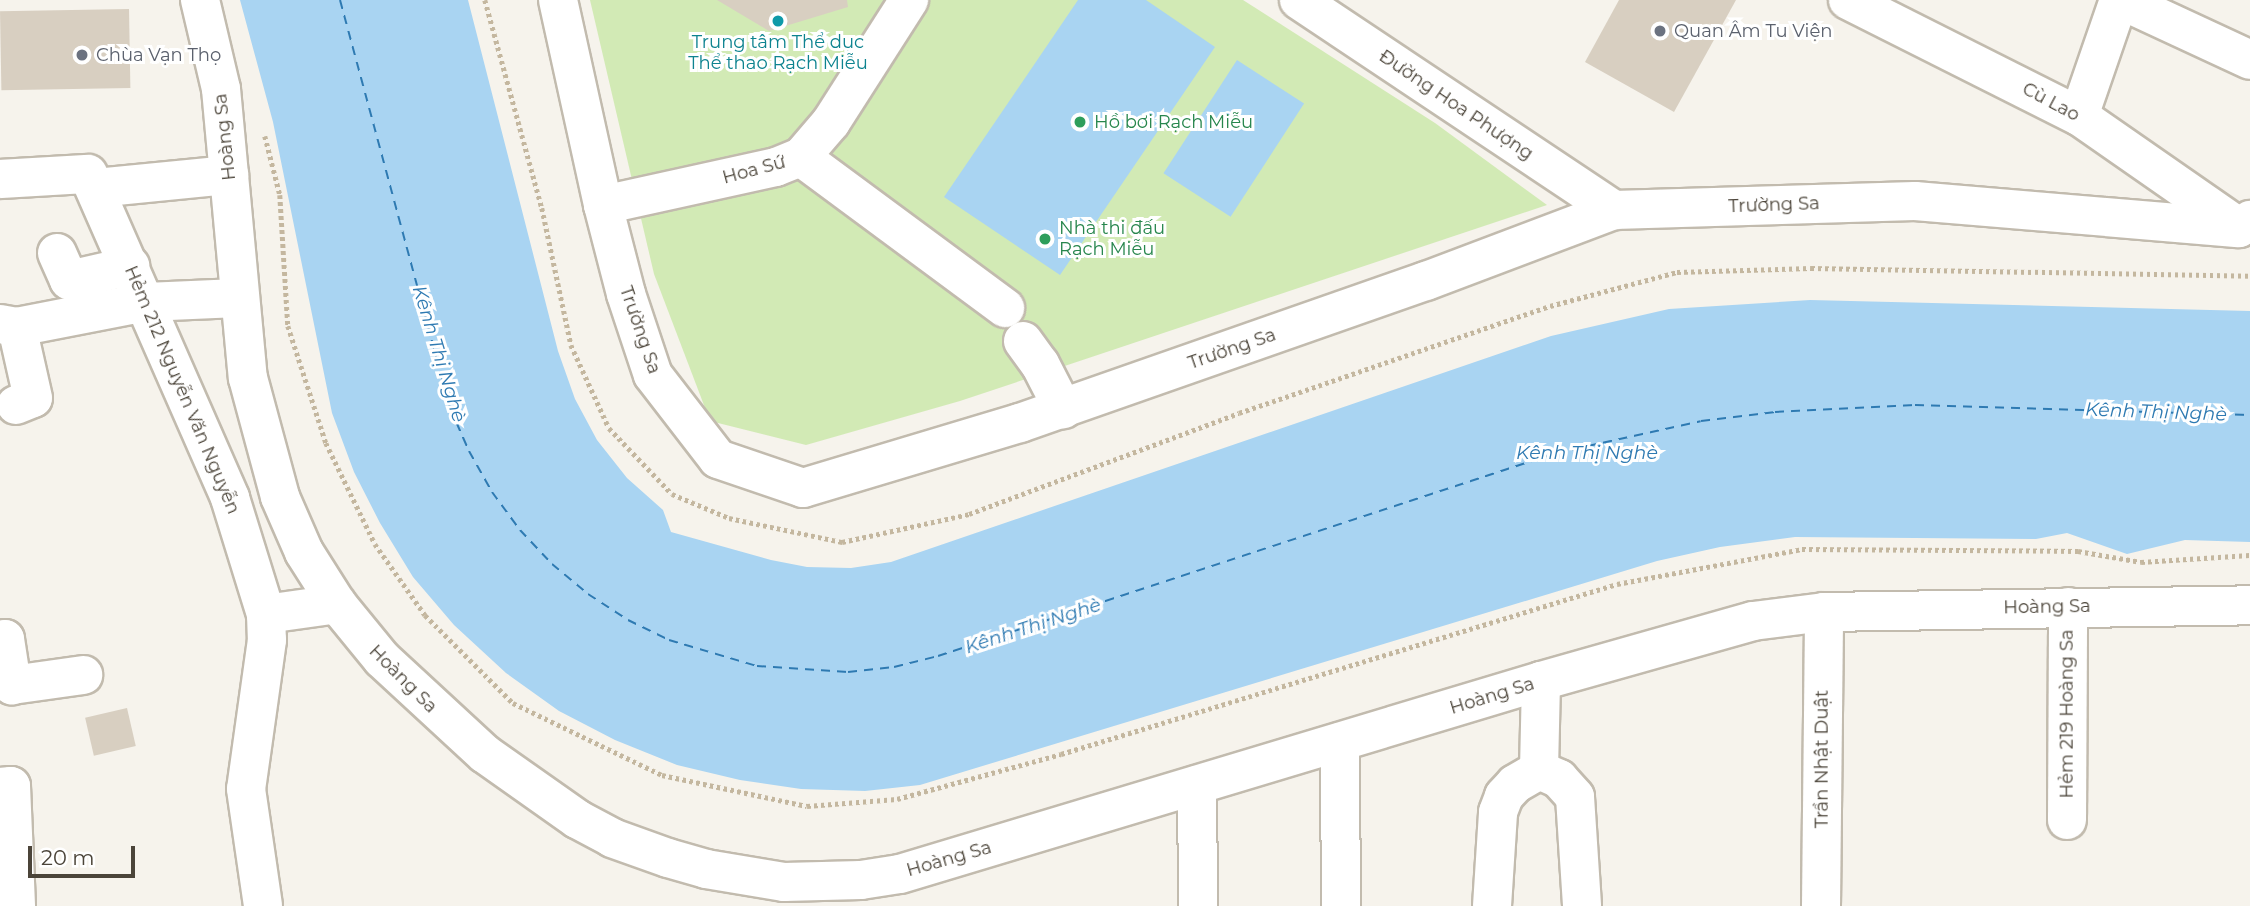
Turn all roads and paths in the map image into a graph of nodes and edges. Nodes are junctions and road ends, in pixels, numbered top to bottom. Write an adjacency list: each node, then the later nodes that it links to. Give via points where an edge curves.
1 (200, 0): 11 (street, Hoàng Sa, via 221,89)
2 (558, 0): 14 (street, Trường Sa)
3 (909, 0): 10 (street, Hoa Sứ, via 831,122)
4 (1299, 0): 15 (street, Đường Hoa Phượng)
5 (1848, 0): 8 (street, Cù Lao)
6 (2120, 0): 7 (street); 8 (street)
7 (2250, 60)
8 (2079, 116): 16 (street, Cù Lao)
9 (264, 130): 24 (path, via 280,195 288,326 326,443 375,544 425,615 513,703 662,775 807,806 897,799 1074,751 1617,584 1802,549 2078,551 2141,562)
10 (801, 157): 14 (street, Hoa Sứ, via 776,167); 23 (street, via 1014,324)
11 (229, 175): 13 (street); 19 (street, Hoàng Sa)
12 (0, 179): 13 (street, via 88,174)
13 (96, 188): 18 (street, Hẻm 212 Nguyễn Văn Nguyễn)
14 (603, 205): 23 (street, Trường Sa, via 653,375 718,459 803,488)
15 (1614, 210): 16 (street, Trường Sa, via 1915,201); 23 (street, Trường Sa)
16 (2246, 228)
17 (57, 253): 18 (street, via 69,280)
18 (130, 266): 20 (street, Hẻm 212 Nguyễn Văn Nguyễn)
19 (238, 298): 20 (street); 25 (street, Hoàng Sa, via 250,391 280,497 304,552)
20 (146, 302): 21 (street); 29 (street, Hẻm 212 Nguyễn Văn Nguyễn, via 230,498)
21 (8, 326): 22 (street, via 33,398)
22 (16, 405)
23 (1063, 409)
24 (2250, 555)
25 (337, 604): 29 (street); 35 (street, Hoàng Sa, via 407,686 530,788 612,838 706,869 784,882 900,874)
26 (2250, 605): 27 (street, Hoàng Sa)
27 (2068, 607): 28 (street, Hoàng Sa); 37 (street, Hẻm 219 Hoàng Sa)
28 (1824, 612): 32 (street, Hoàng Sa, via 1753,621); 44 (street, Trần Nhật Duật)
29 (266, 614): 39 (street, Hẻm 212 Nguyễn Văn Nguyễn, via 267,640 246,789)
30 (0, 640): 31 (street, via 5,639 12,685)
31 (83, 675)
32 (1541, 681): 33 (street, Hoàng Sa); 34 (street)
33 (1340, 742): 35 (street, Hoàng Sa); 41 (street)
34 (1539, 770): 42 (street, via 1515,784 1498,812); 43 (street, via 1559,779 1575,797)
35 (1197, 785): 40 (street)
36 (0, 787): 38 (street, via 11,786)
37 (2067, 820)
38 (16, 906)
39 (263, 906)
40 (1198, 906)
41 (1341, 906)
42 (1492, 906)
43 (1582, 906)
44 (1821, 906)

